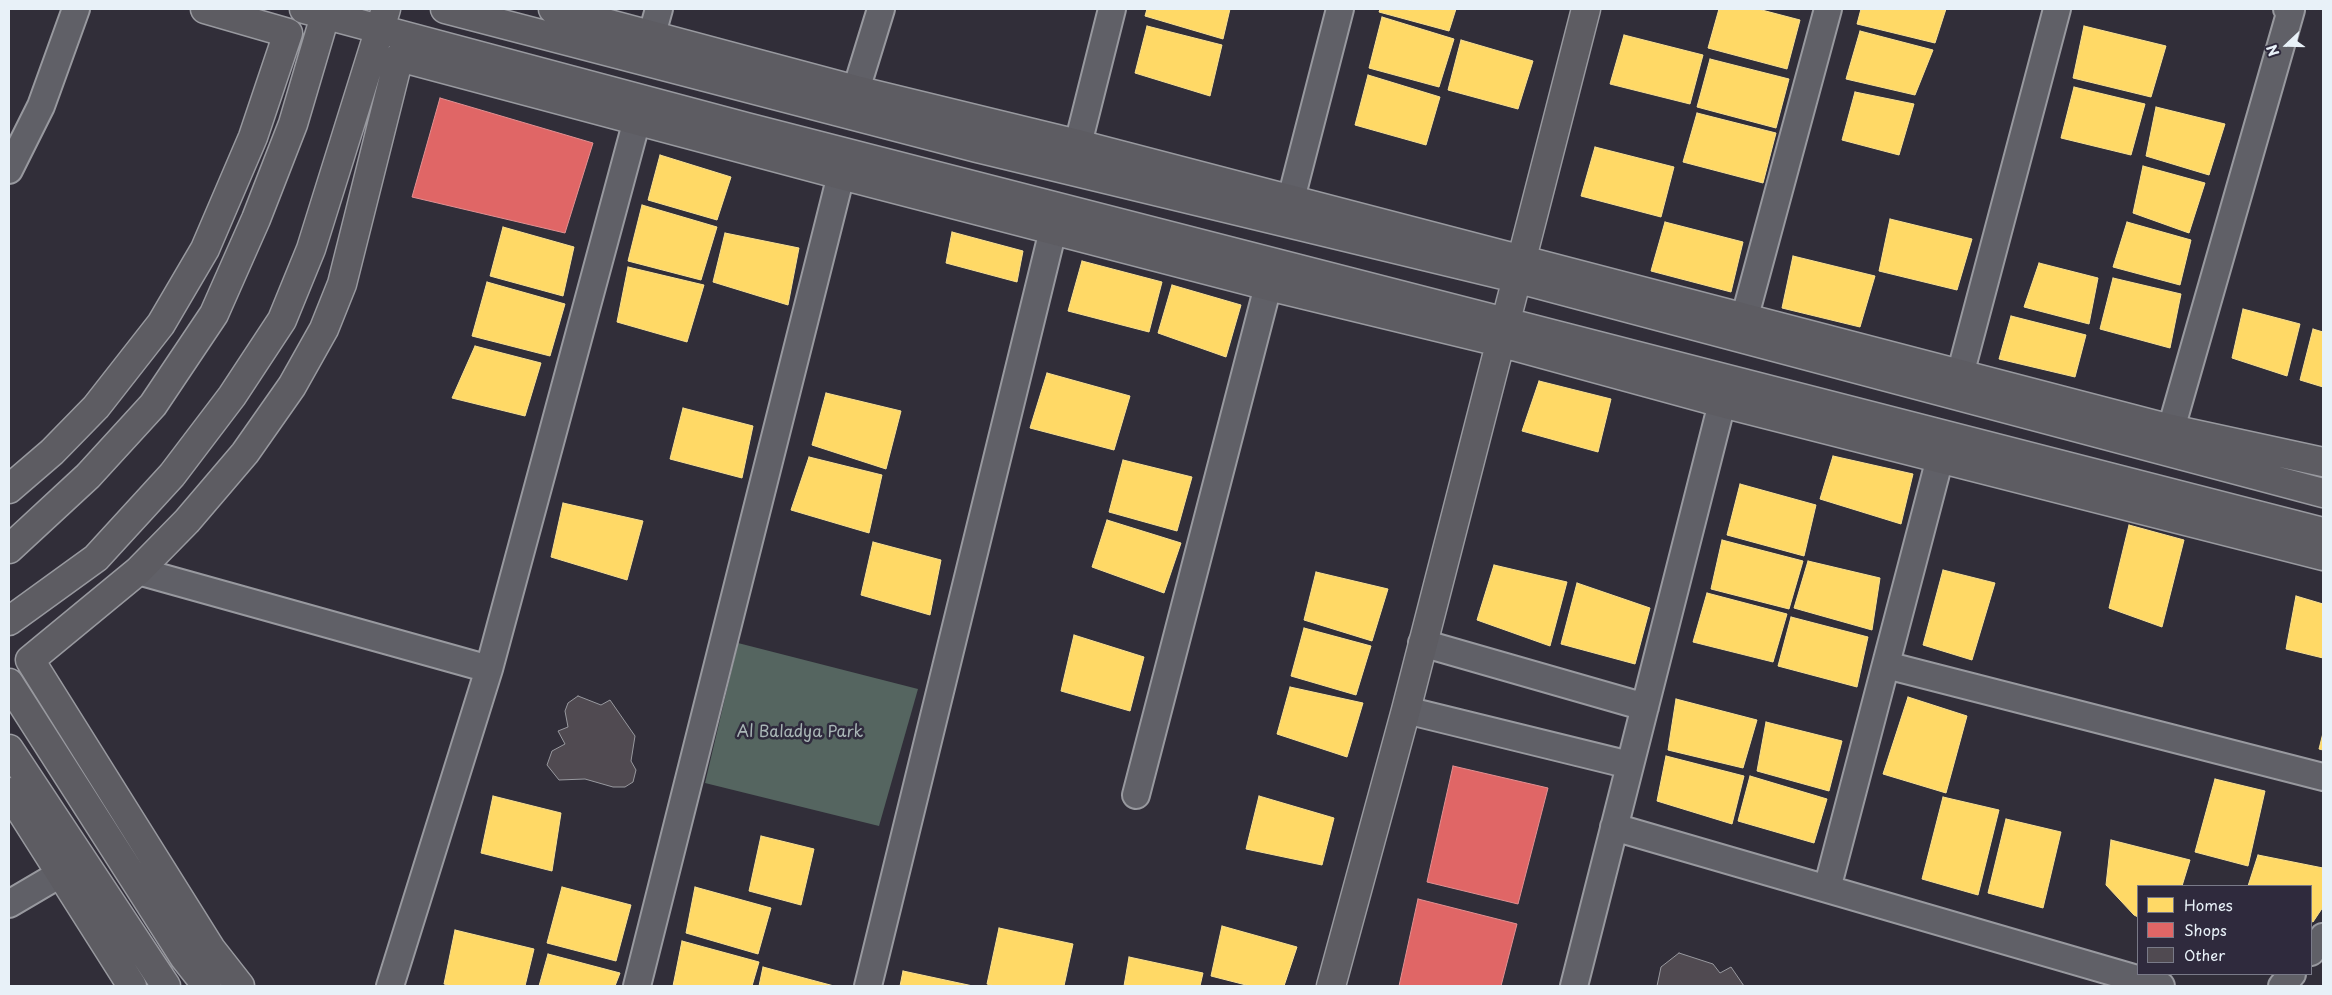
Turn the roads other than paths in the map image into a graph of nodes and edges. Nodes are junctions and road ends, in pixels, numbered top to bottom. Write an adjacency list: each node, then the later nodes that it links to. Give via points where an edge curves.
1 (76, 9): 18 (street, via 41,106)
2 (205, 9): 31 (main road, via 288,33 253,137 205,249 161,324 96,407 52,452)
3 (445, 9): 22 (main road, via 977,148)
4 (553, 9): 14 (main road)
5 (881, 9): 15 (street)
6 (1112, 9): 17 (street)
7 (1340, 9): 20 (street)
8 (1586, 9): 22 (main road)
9 (1828, 9): 24 (street)
10 (2057, 9): 26 (street)
11 (2287, 9): 28 (street, via 2291,10)
12 (319, 11): 13 (main road); 34 (main road, via 293,124 214,314 153,405 88,476)
13 (383, 19): 25 (main road, via 746,127); 37 (main road, via 311,249 282,320 232,396 172,475 96,558)
14 (656, 21): 15 (main road)
15 (856, 90): 17 (main road)
16 (637, 120): 19 (main road); 36 (main road, via 399,57 342,284 324,329 292,386 245,453 187,521); 40 (street)
17 (1078, 144): 20 (main road)
18 (9, 170)
19 (841, 176): 21 (main road); 61 (street)
20 (1291, 199): 22 (main road)
21 (1053, 230): 23 (main road); 62 (street)
22 (1518, 268): 24 (main road); 25 (main road); 32 (main road)
23 (1268, 286): 25 (main road); 48 (street)
24 (1745, 316): 26 (main road)
25 (1502, 332): 27 (main road); 33 (main road); 38 (main road)
26 (1960, 375): 28 (main road)
27 (1722, 403): 29 (main road); 42 (street)
28 (2170, 429): 30 (main road)
29 (1940, 458): 35 (main road); 39 (street)
30 (2323, 462)
31 (9, 489)
32 (2323, 493)
33 (2323, 532)
34 (9, 549)
35 (2323, 556)
36 (138, 570): 40 (street); 59 (main road, via 30,660 212,949)
37 (9, 621)
38 (1422, 643): 42 (street); 43 (main road)
39 (1886, 665): 46 (street); 51 (street)
40 (489, 669): 60 (street)
41 (9, 683): 58 (main road, via 184,957)
42 (1645, 707): 45 (street)
43 (1406, 710): 45 (street); 63 (main road)
44 (9, 749): 57 (main road)
45 (1630, 765): 49 (street)
46 (2323, 777)
47 (9, 792): 50 (main road)
48 (1136, 795)
49 (1614, 827): 51 (street); 64 (street)
50 (60, 874): 52 (street); 56 (main road)
51 (1827, 889): 65 (street)
52 (9, 904)
53 (2323, 937): 54 (street)
54 (2312, 951)
55 (2291, 975): 66 (street)
56 (132, 986)
57 (166, 986)
58 (207, 986)
59 (240, 986)
60 (390, 986)
61 (637, 986)
62 (868, 986)
63 (1331, 986)
64 (1574, 986)
65 (2161, 986)
66 (2282, 986)

